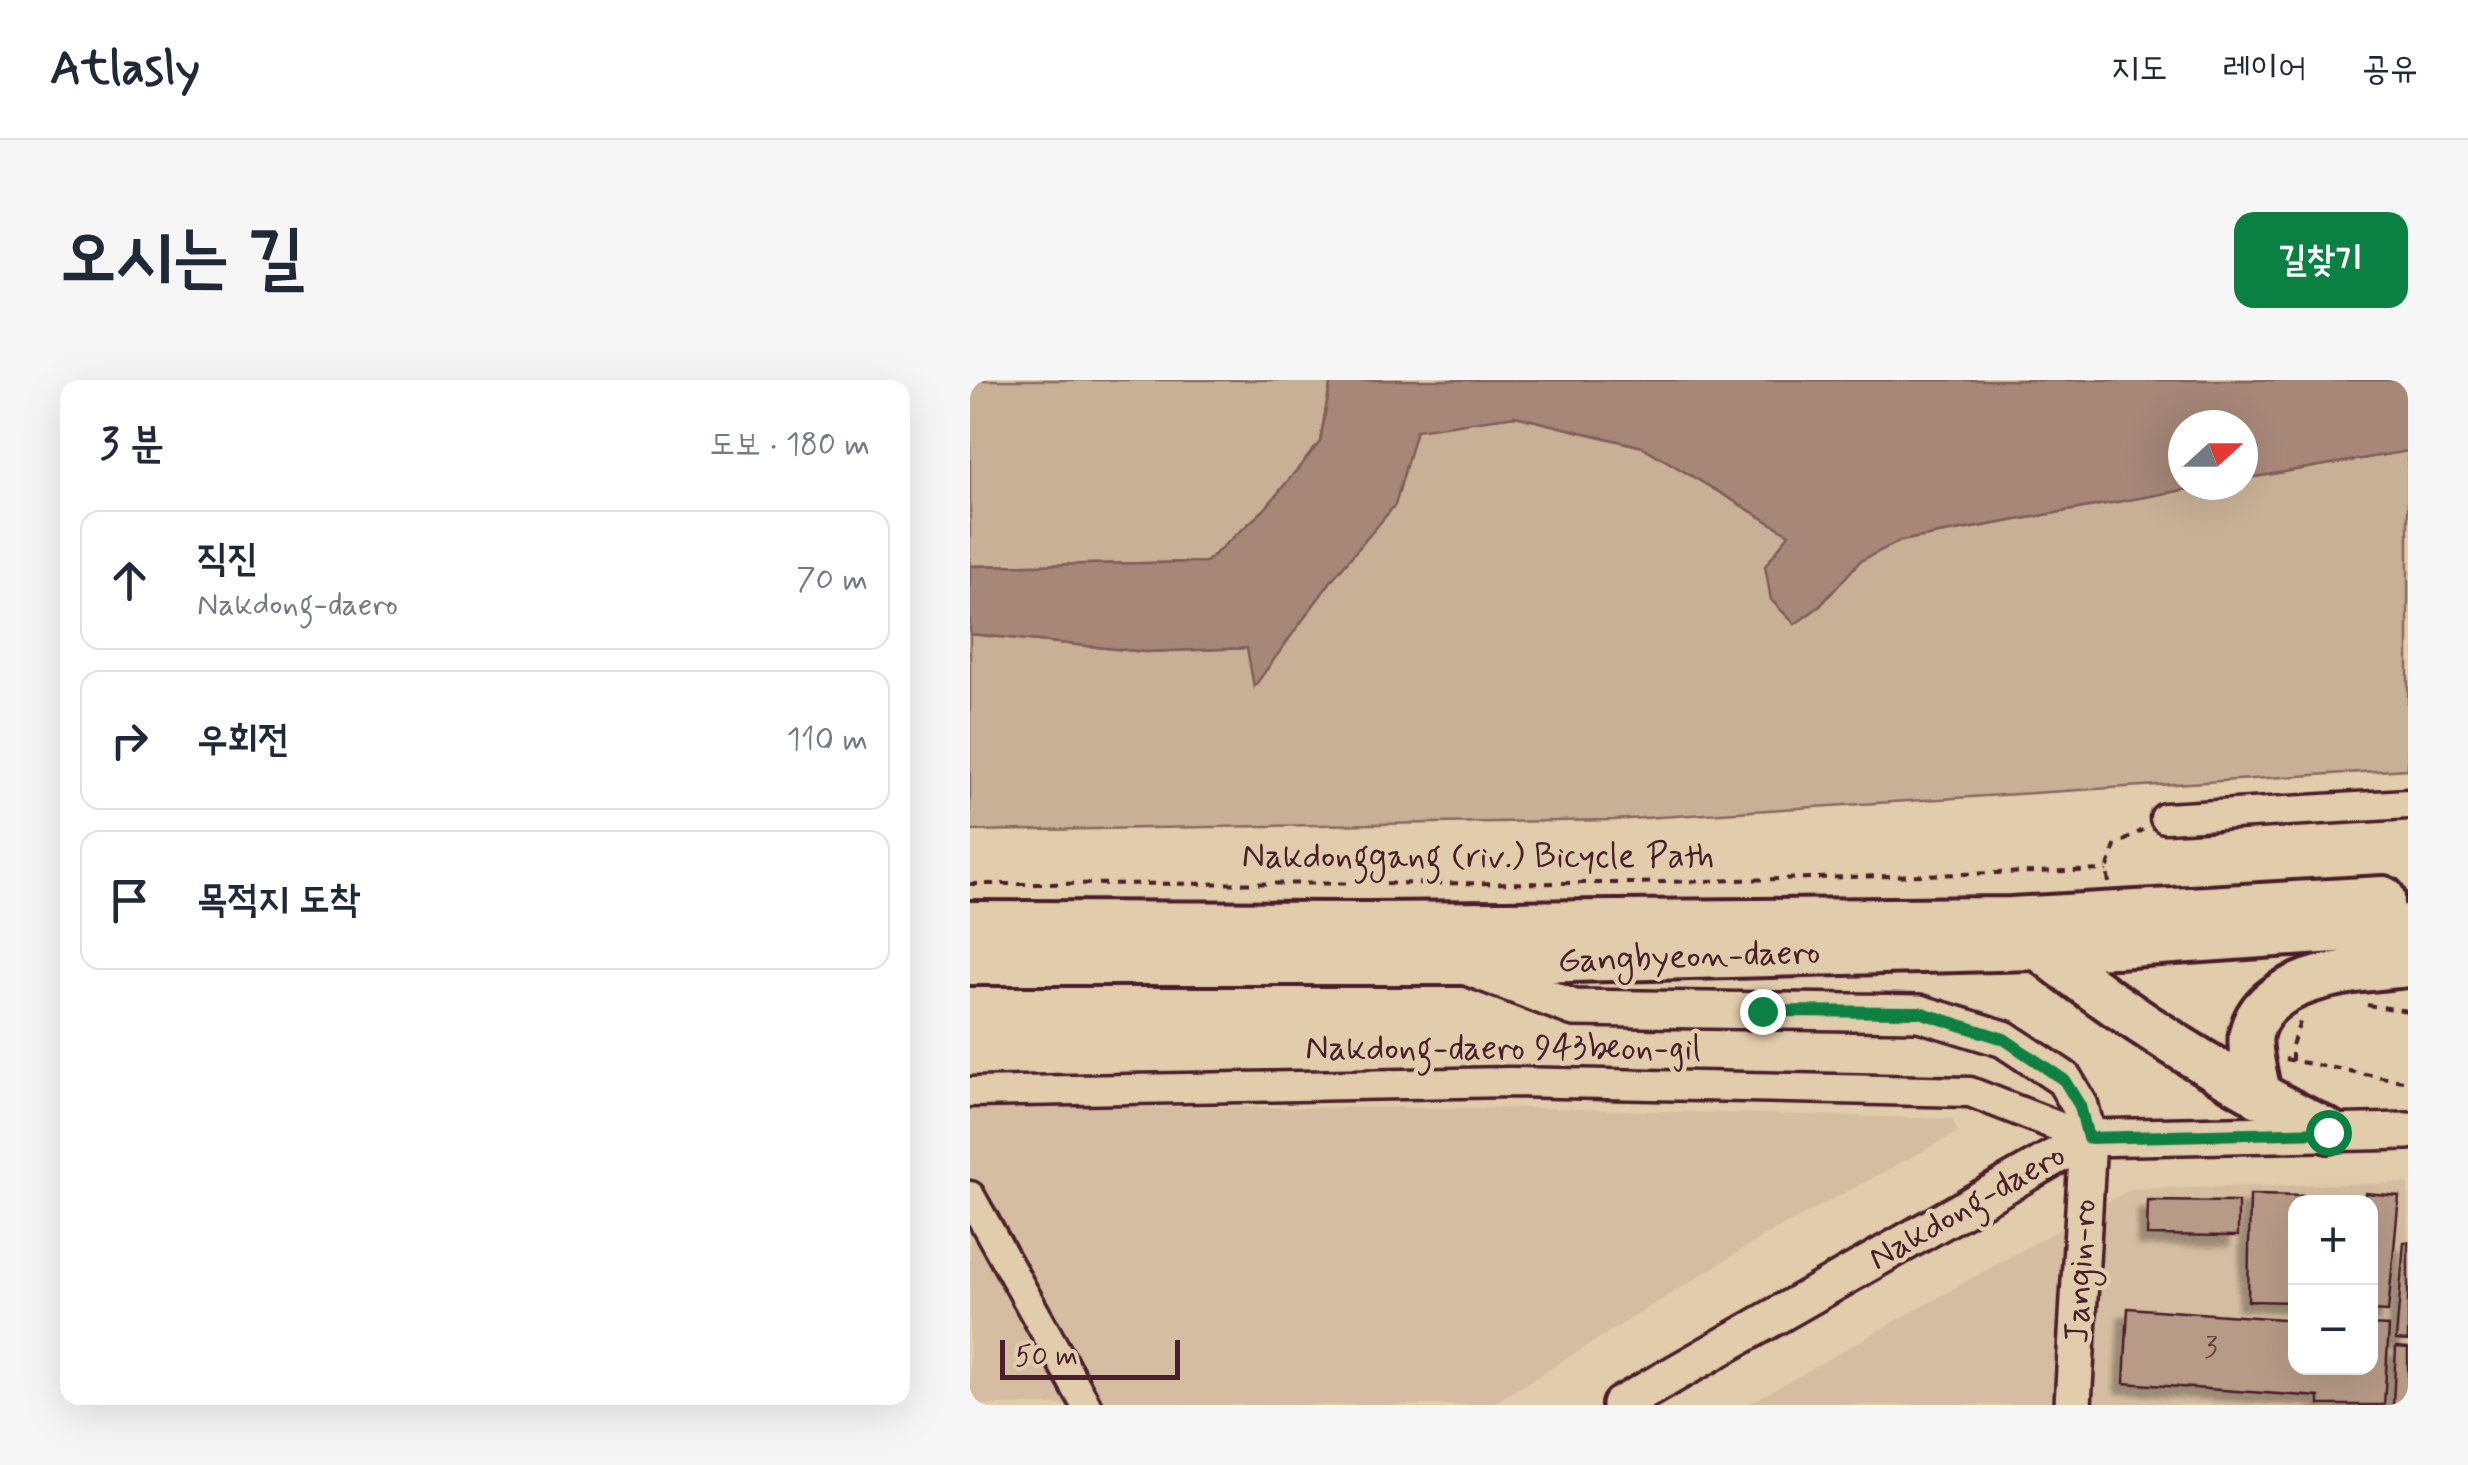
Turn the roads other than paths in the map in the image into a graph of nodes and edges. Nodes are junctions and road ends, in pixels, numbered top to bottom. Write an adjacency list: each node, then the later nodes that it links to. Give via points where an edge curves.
1 (2408, 804): 2 (street)
2 (2165, 818)
3 (2408, 897): 4 (highway, Gangbyeon-daero, via 2011,919)
4 (970, 923)
5 (2408, 926): 6 (highway, Gangbyeon-daero)
6 (2039, 948): 8 (highway, Gangbyeon-daero); 11 (highway, via 2106,1002)
7 (970, 963): 8 (highway, Gangbyeon-daero)
8 (1458, 964): 14 (main road, via 1574,1008 1919,1012 2004,1039 2064,1080)
9 (2408, 965): 11 (highway, via 2319,978 2280,996 2251,1034)
10 (970, 1092): 14 (street, Nakdong-daero 943beon-gil, via 1510,1082 1970,1092)
11 (2259, 1096): 13 (highway)
12 (2408, 1131): 13 (main road, Nakdong-daero)
13 (2328, 1132): 14 (main road, Nakdong-daero)
14 (2088, 1138): 17 (main road, Nakdong-daero); 18 (main road, Jangin-ro)
15 (970, 1196): 16 (street)
16 (1086, 1405)
17 (1620, 1405)
18 (2074, 1405)

